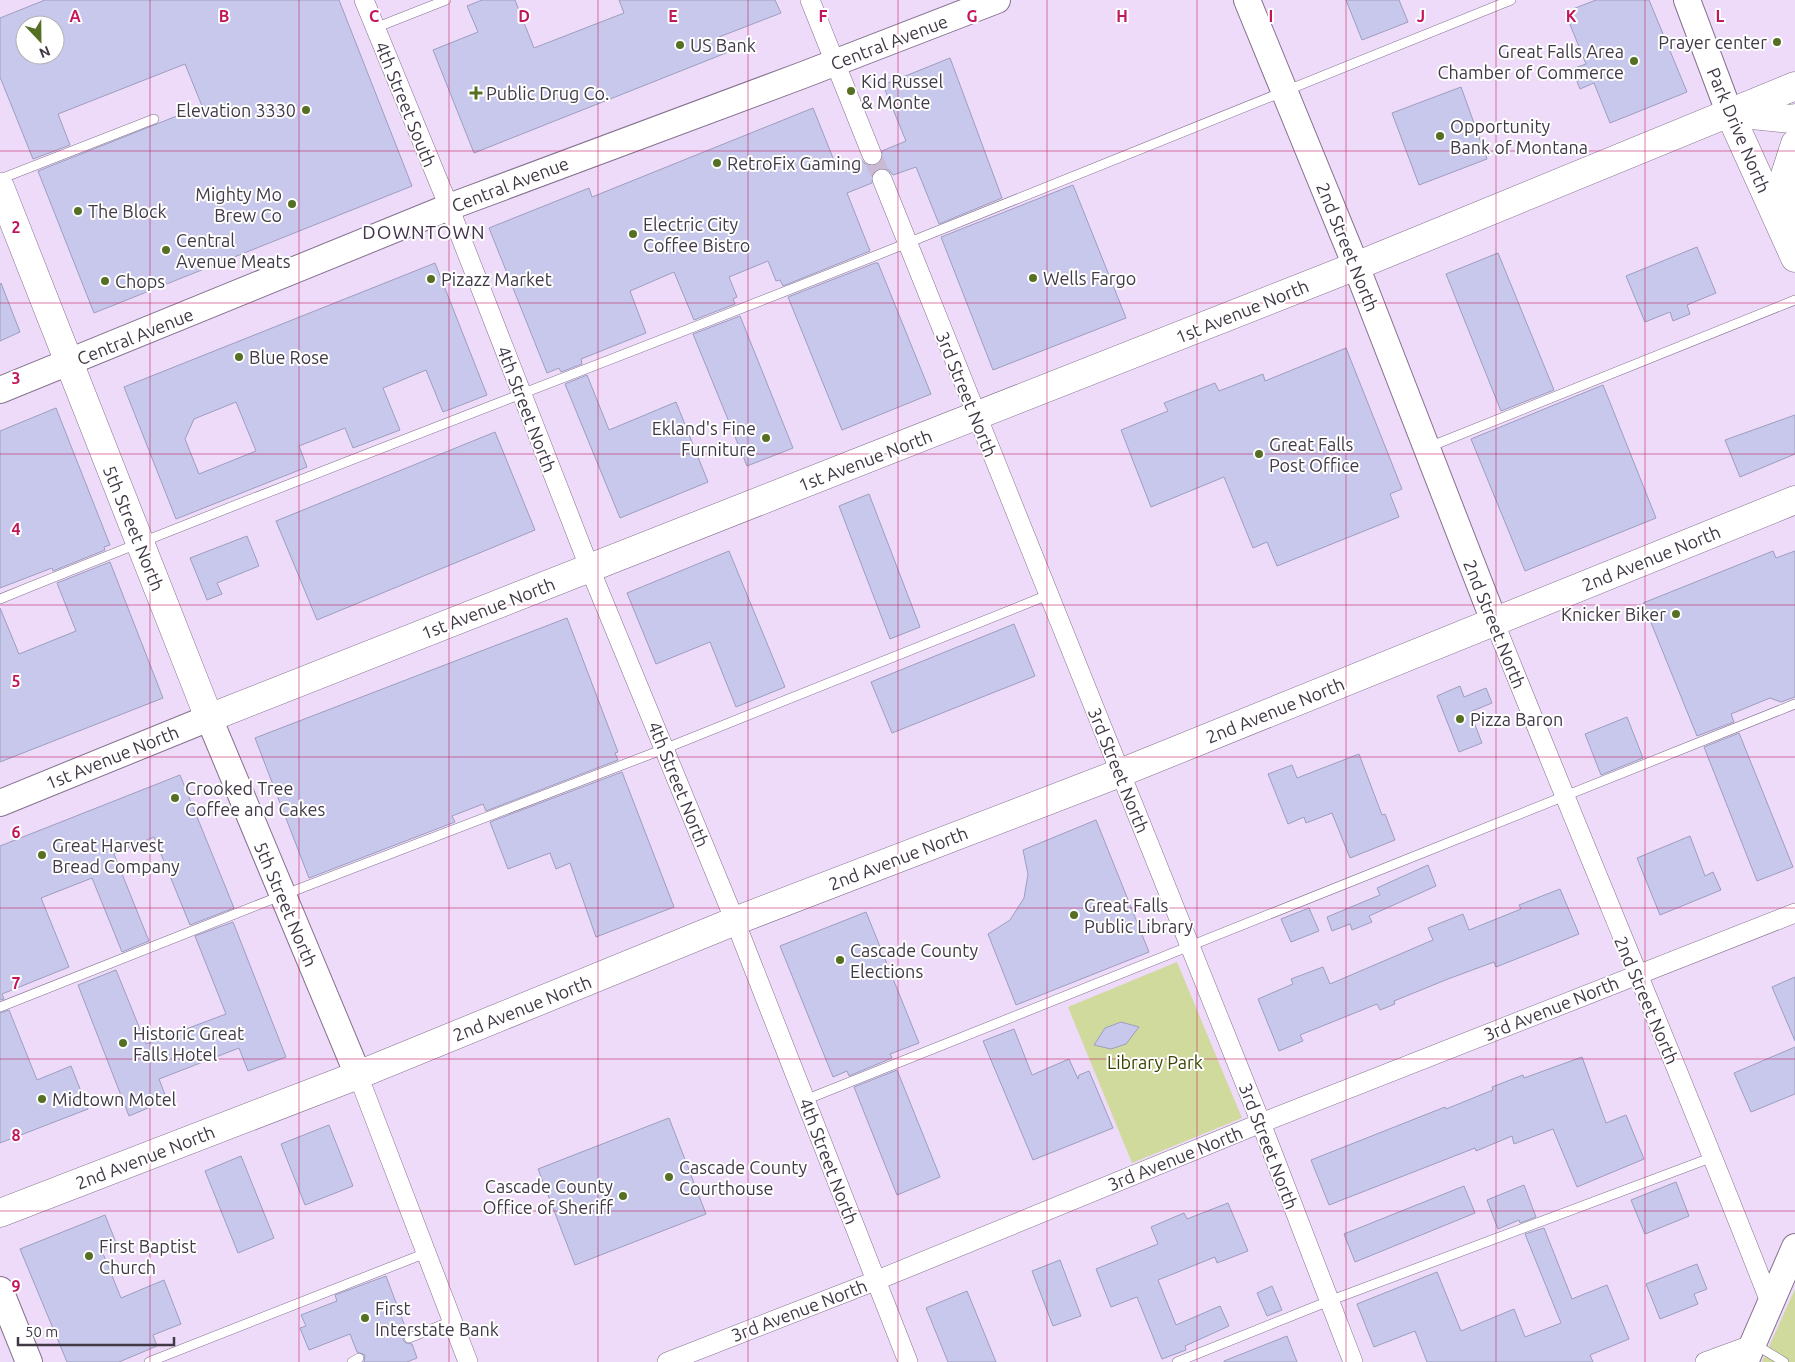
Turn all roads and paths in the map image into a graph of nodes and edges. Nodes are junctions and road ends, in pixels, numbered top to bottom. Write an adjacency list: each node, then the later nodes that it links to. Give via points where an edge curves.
1 (364, 0): 8 (street, 4th Street South)
2 (446, 0): 8 (lane)
3 (810, 0): 9 (street)
4 (997, 0): 9 (street, Central Avenue)
5 (1247, 0): 11 (street, 2nd Street North)
6 (1511, 0): 11 (lane)
7 (1687, 0): 12 (street, Park Drive North)
8 (375, 28): 20 (street, 4th Street South)
9 (835, 63): 16 (street); 20 (street, Central Avenue)
10 (1795, 86): 12 (main road, 1st Avenue North)
11 (1284, 90): 21 (lane); 23 (street, 2nd Street North)
12 (1729, 112): 13 (main road, 1st Avenue North); 22 (main road, Park Drive North); 23 (main road, 1st Avenue North)
13 (1795, 118)
14 (154, 119): 17 (lane)
15 (1795, 144): 22 (main road, via 1785,176)
16 (872, 155)
17 (0, 179)
18 (882, 179): 21 (street, 3rd Street North)
19 (0, 187): 25 (main road, 5th Street North)
20 (448, 207): 25 (street, Central Avenue); 27 (street, 4th Street North)
21 (907, 244): 27 (lane); 28 (street, 3rd Street North)
22 (1794, 257)
23 (1356, 266): 28 (main road, 1st Avenue North); 29 (street, 2nd Street North)
24 (1795, 300): 29 (lane)
25 (68, 363): 26 (street, Central Avenue); 31 (main road, 5th Street North)
26 (0, 390)
27 (522, 395): 31 (lane); 32 (street, 4th Street North)
28 (976, 416): 32 (main road, 1st Avenue North); 33 (street, 3rd Street North)
29 (1426, 447): 35 (street, 2nd Street North)
30 (1795, 500): 35 (main road, 2nd Avenue North)
31 (139, 542): 34 (lane); 37 (main road, 5th Street North)
32 (590, 568): 37 (main road, 1st Avenue North); 38 (street, 4th Street North)
33 (1048, 595): 38 (lane); 39 (street, 3rd Street North)
34 (0, 599)
35 (1494, 621): 39 (main road, 2nd Avenue North); 40 (street, 2nd Street North)
36 (1795, 704): 40 (lane)
37 (209, 718): 41 (street, 1st Avenue North); 42 (street, 5th Street North)
38 (664, 749): 42 (lane); 44 (street, 4th Street North)
39 (1120, 772): 44 (main road, 2nd Avenue North); 45 (street, 3rd Street North)
40 (1564, 796): 45 (lane); 46 (street, 2nd Street North)
41 (0, 803)
42 (283, 894): 47 (lane); 48 (street, 5th Street North)
43 (1795, 912): 46 (street, 3rd Avenue North)
44 (735, 921): 48 (main road, 2nd Avenue North); 49 (street, 4th Street North)
45 (1190, 946): 49 (lane); 50 (street, 3rd Street North)
46 (1636, 975): 50 (street, 3rd Avenue North); 51 (street, 2nd Street North)
47 (0, 1007)
48 (358, 1075): 52 (main road, 2nd Avenue North); 54 (street, 5th Street North)
49 (805, 1100): 55 (street, 4th Street North)
50 (1261, 1123): 55 (street, 3rd Avenue North); 57 (street, 3rd Street North)
51 (1713, 1157): 57 (lane); 58 (street, 2nd Street North)
52 (0, 1213)
53 (1795, 1247): 58 (street)
54 (426, 1253): 59 (street, 5th Street North); 63 (lane)
55 (876, 1281): 65 (street, 3rd Avenue North); 66 (street, 4th Street North)
56 (0, 1290): 62 (street)
57 (1329, 1301): 67 (lane); 68 (street, 3rd Street North)
58 (1770, 1302): 61 (street)
59 (452, 1321): 60 (lane); 64 (street, 5th Street North)
60 (409, 1338)
61 (1749, 1353): 69 (street); 70 (lane)
62 (29, 1362)
63 (149, 1362)
64 (468, 1362)
65 (667, 1362)
66 (908, 1362)
67 (1177, 1362)
68 (1353, 1362)
69 (1705, 1362)
70 (1784, 1362)

